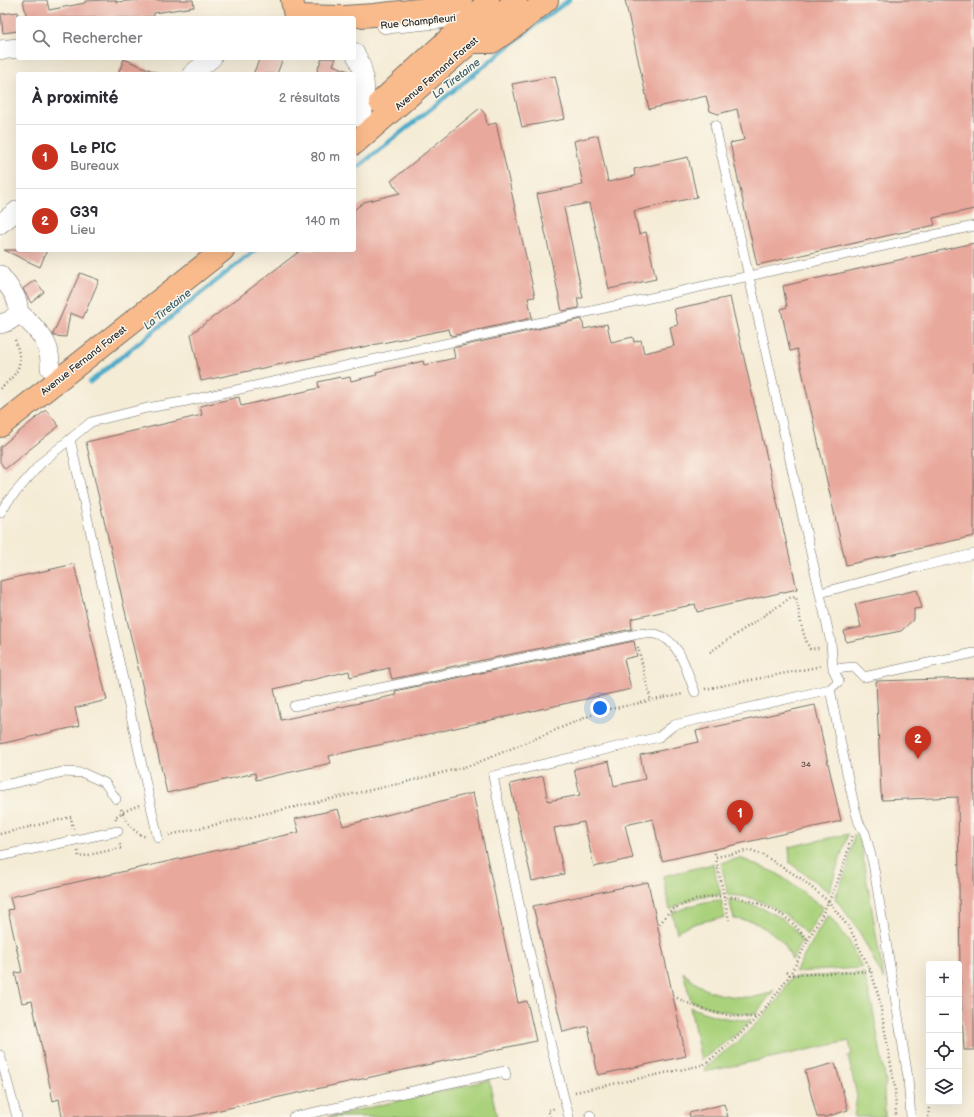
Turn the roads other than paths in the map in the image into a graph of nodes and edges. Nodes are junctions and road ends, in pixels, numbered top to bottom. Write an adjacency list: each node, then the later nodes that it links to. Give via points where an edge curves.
1 (461, 0): 7 (main road, via 450,5 416,11)
2 (516, 0): 4 (street, Rue Champfleuri); 9 (main road, Avenue Fernand Forest)
3 (547, 0): 9 (main road, via 492,42)
4 (484, 5): 8 (street, Rue Champfleuri, via 458,17); 15 (main road, Avenue Fernand Forest)
5 (293, 11): 6 (main road)
6 (317, 16)
7 (356, 16)
8 (356, 27)
9 (471, 42): 17 (main road, Avenue Fernand Forest)
10 (16, 48): 11 (street)
11 (0, 50)
12 (356, 55): 15 (street, via 364,77 365,90)
13 (210, 60): 14 (street)
14 (194, 72)
15 (358, 122)
16 (715, 125): 23 (lane)
17 (356, 142)
18 (16, 212): 19 (street)
19 (0, 224)
20 (974, 226): 23 (lane)
21 (197, 252): 26 (main road, Avenue Fernand Forest)
22 (220, 252): 28 (main road, Avenue Fernand Forest)
23 (749, 275): 29 (lane, via 147,408 91,422); 32 (lane)
24 (0, 276): 25 (street, via 19,306)
25 (9, 319): 26 (street, via 28,320 47,345)
26 (50, 368): 27 (main road, Avenue Fernand Forest)
27 (0, 407)
28 (0, 426)
29 (70, 439): 30 (lane, via 42,462); 41 (lane)
30 (0, 513)
31 (974, 554): 32 (lane)
32 (820, 593): 34 (lane, via 832,647)
33 (974, 653): 34 (lane, via 864,677 854,667)
34 (833, 666): 35 (lane, via 839,681)
35 (830, 690): 47 (lane, via 674,725 659,737 493,776 548,1039); 48 (lane, via 855,809 859,823 866,833 873,863 908,1078)
36 (695, 692): 37 (lane, via 678,649 669,640 657,634 643,633)
37 (294, 706)
38 (0, 786): 39 (lane, via 63,772 83,773 105,783)
39 (116, 799)
40 (118, 831): 42 (lane)
41 (158, 838)
42 (0, 856)
43 (0, 1055): 45 (lane)
44 (506, 1076): 46 (lane, via 505,1071)
45 (17, 1117)
46 (293, 1117)
47 (569, 1117)
48 (911, 1117)

